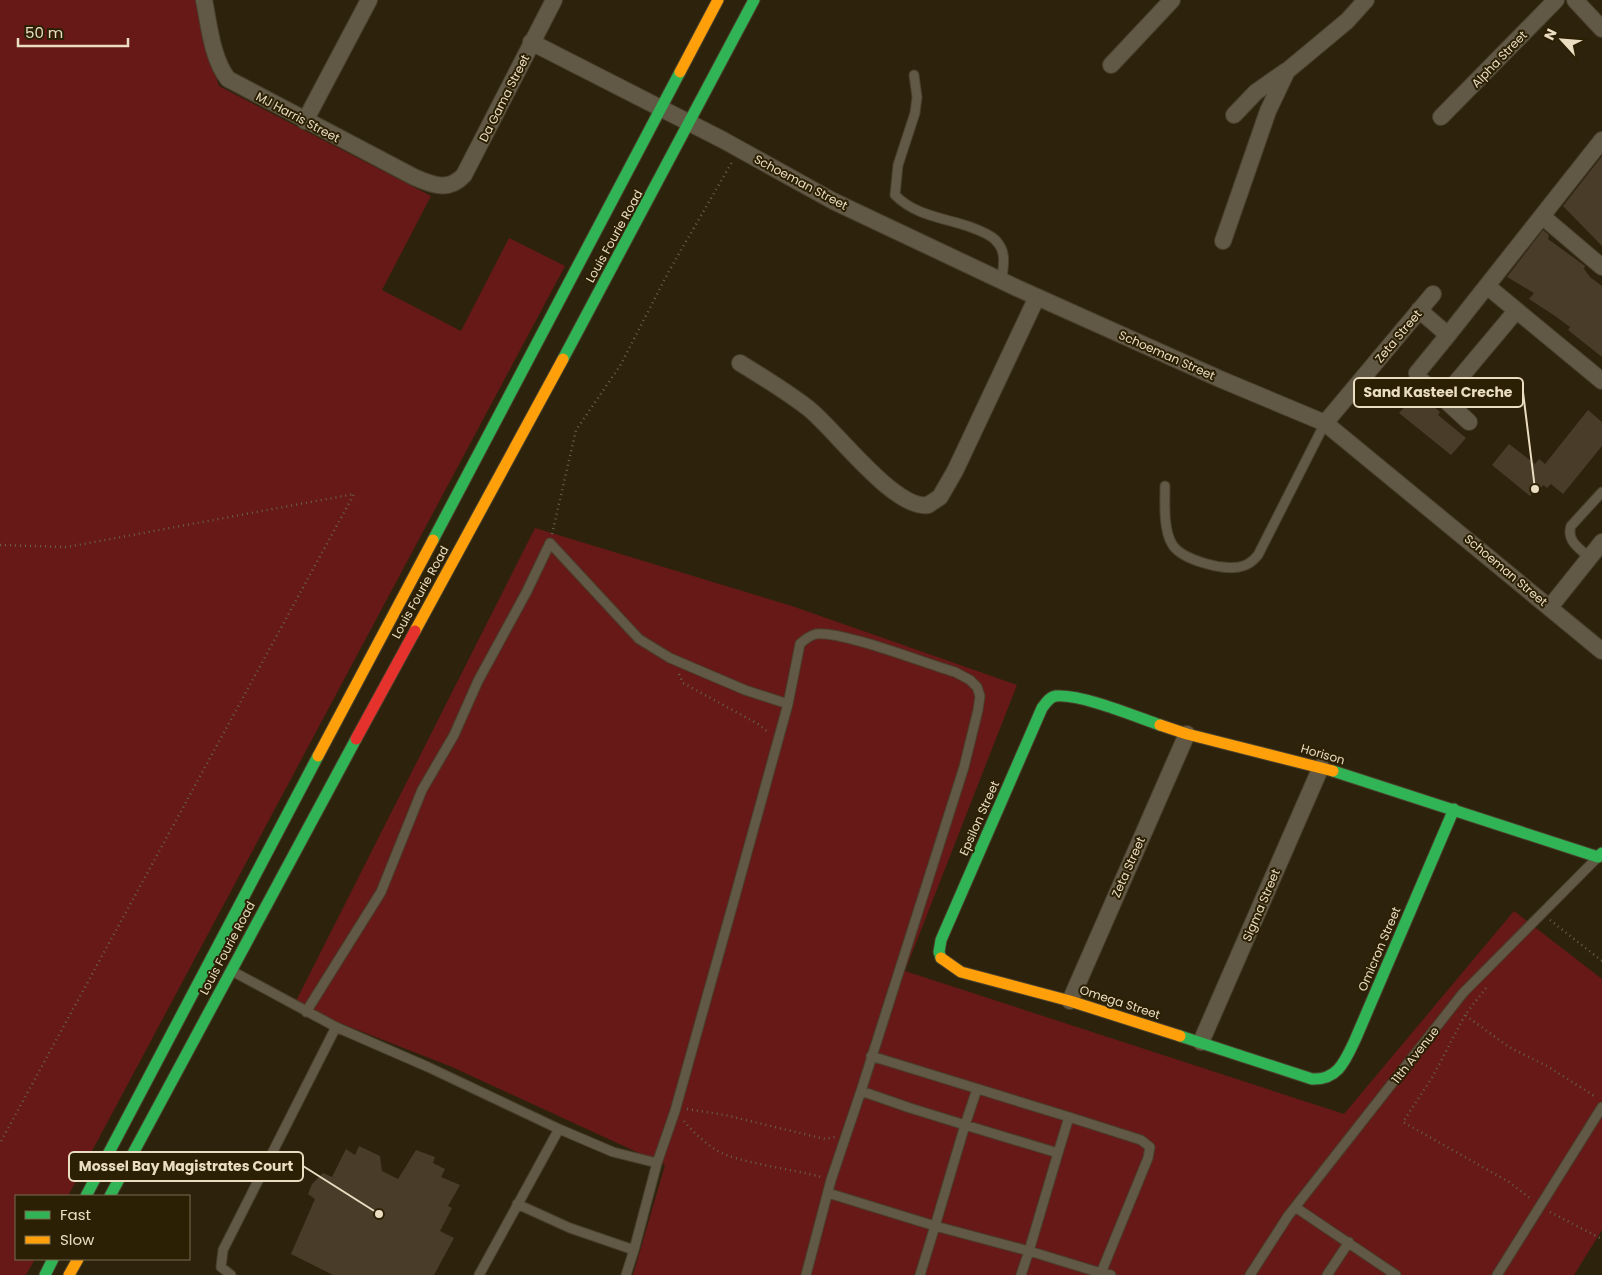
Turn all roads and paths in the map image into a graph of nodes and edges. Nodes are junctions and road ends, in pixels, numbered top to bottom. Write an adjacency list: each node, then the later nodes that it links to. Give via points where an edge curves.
1 (204, 0): 18 (street, MJ Harris Street, via 222,72)
2 (369, 0): 18 (street)
3 (554, 0): 11 (street, Da Gama Street)
4 (718, 0): 15 (main road, Louis Fourie Road)
5 (754, 0): 19 (main road, Louis Fourie Road)
6 (1172, 0): 12 (street)
7 (1366, 0): 13 (street, via 1347,21)
8 (1556, 0): 17 (street, Alpha Street)
9 (1579, 1): 10 (street)
10 (1602, 29)
11 (531, 42): 15 (street, Schoeman Street); 22 (street, Da Gama Street, via 464,175 459,181)
12 (1111, 65)
13 (1287, 71): 16 (street, via 1256,92); 24 (street, via 1268,111)
14 (914, 76): 26 (lane, via 915,113 898,165 894,194 932,217 990,236 999,244 1003,254)
15 (660, 108): 19 (street, Schoeman Street); 57 (main road, Louis Fourie Road)
16 (1234, 115)
17 (1442, 117)
18 (305, 121): 22 (street, MJ Harris Street, via 432,185)
19 (690, 123): 21 (street, Schoeman Street); 57 (main road, Louis Fourie Road)
20 (1600, 147): 23 (street)
21 (739, 150): 26 (street, Schoeman Street, via 832,201); 41 (path, via 669,271 620,366 576,430)
22 (445, 186)
23 (1542, 216): 25 (street); 27 (street)
24 (1223, 240)
25 (1602, 267)
26 (1002, 281): 29 (street, Schoeman Street)
27 (1487, 286): 31 (street); 32 (street)
28 (1433, 294): 30 (street, Zeta Street)
29 (1037, 297): 33 (street, via 955,471 940,497 928,505 908,500 888,486 809,409); 37 (street, Schoeman Street)
30 (1419, 310): 32 (street); 37 (street, Zeta Street)
31 (1516, 310): 34 (street); 35 (street)
32 (1448, 335): 35 (street, via 1417,373 1418,378)
33 (740, 362)
34 (1602, 381)
35 (1443, 398): 36 (street)
36 (1469, 422)
37 (1325, 423): 38 (lane, via 1258,554 1253,562 1242,567 1220,567 1188,558 1172,544 1164,512); 44 (street, Schoeman Street)
38 (1165, 486)
39 (1602, 492): 43 (lane, via 1569,531 1571,541)
40 (1602, 542): 43 (street)
41 (550, 543): 46 (lane, via 640,639); 60 (lane, via 478,681 454,735 422,790 381,892)
42 (0, 545): 75 (path, via 67,547 354,494)
43 (1590, 558): 44 (street)
44 (1550, 607): 45 (street, Schoeman Street)
45 (1602, 651)
46 (670, 658): 47 (lane, via 745,690); 50 (path, via 683,682 758,724)
47 (788, 704): 50 (lane); 64 (lane, via 800,644 817,634 841,636 955,672 970,680 980,696 964,767)
48 (1042, 708): 49 (main road, Horison, via 1050,698 1067,696); 55 (main road, Epsilon Street)
49 (1187, 734): 51 (main road, Horison); 59 (street, Zeta Street)
50 (778, 740): 70 (lane)
51 (1321, 767): 52 (main road, Horison); 63 (street, Sigma Street)
52 (1454, 809): 53 (main road, Horison); 65 (main road, Omicron Street, via 1342,1067 1330,1078)
53 (1600, 855): 83 (lane, 11th Avenue, via 1463,993)
54 (1545, 917): 56 (path)
55 (941, 940): 59 (main road, Omega Street, via 938,951 945,965)
56 (1602, 961)
57 (221, 965): 60 (lane); 80 (main road, Louis Fourie Road); 81 (main road, Louis Fourie Road)
58 (1487, 987): 61 (path)
59 (1070, 1001): 63 (main road, Omega Street)
60 (306, 1012): 62 (lane)
61 (1465, 1015): 68 (path, via 1509,1047); 84 (path, via 1434,1076 1403,1122 1509,1182)
62 (336, 1027): 73 (lane); 92 (lane, via 223,1250 221,1260)
63 (1201, 1042): 65 (main road, Omega Street)
64 (871, 1056): 66 (lane); 67 (lane)
65 (1312, 1079)
66 (978, 1089): 71 (lane); 72 (lane)
67 (861, 1090): 72 (lane); 74 (lane)
68 (1602, 1099)
69 (1602, 1107): 84 (lane)
70 (675, 1111): 74 (path, via 689,1108 825,1139); 77 (lane); 78 (path, via 695,1134 717,1151)
71 (1069, 1117): 76 (lane); 93 (lane, via 1141,1140 1150,1147)
72 (965, 1125): 76 (lane); 85 (lane)
73 (559, 1129): 77 (lane, via 614,1152); 82 (lane)
74 (846, 1134): 78 (lane)
75 (0, 1143)
76 (1058, 1153): 89 (lane)
77 (657, 1162): 88 (lane)
78 (832, 1180): 79 (lane)
79 (828, 1193): 85 (lane); 98 (lane)
80 (87, 1195)
81 (110, 1195)
82 (517, 1204): 88 (lane, via 570,1228); 96 (lane)
83 (1295, 1207): 87 (lane); 102 (lane, 11th Avenue)
84 (1540, 1207): 86 (path); 105 (lane)
85 (935, 1226): 89 (lane); 99 (lane)
86 (1602, 1239)
87 (1349, 1242): 103 (lane); 104 (lane)
88 (634, 1250): 97 (lane)
89 (1029, 1251): 93 (lane); 100 (lane)
90 (52, 1260): 94 (main road)
91 (77, 1260): 95 (main road)
92 (226, 1274)
93 (1101, 1274): 101 (lane)
94 (45, 1275)
95 (69, 1275)
96 (479, 1275)
97 (626, 1275)
98 (806, 1275)
99 (920, 1275)
100 (1021, 1275)
101 (1111, 1275)
102 (1250, 1275)
103 (1327, 1275)
104 (1396, 1275)
105 (1498, 1275)

